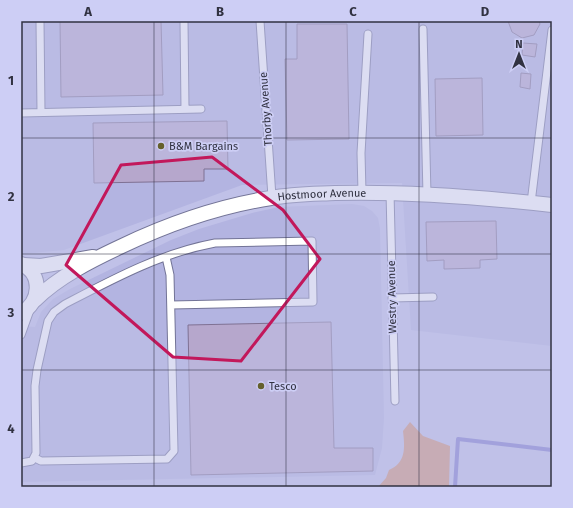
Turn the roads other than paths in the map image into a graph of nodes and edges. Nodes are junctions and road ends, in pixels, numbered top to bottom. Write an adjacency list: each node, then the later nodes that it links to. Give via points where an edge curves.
1 (40, 21): 9 (lane)
2 (184, 21): 7 (lane)
3 (260, 21): 14 (lane, Thorby Avenue)
4 (423, 29): 13 (lane)
5 (552, 30): 15 (lane)
6 (368, 34): 11 (lane, via 361,153)
7 (185, 109): 8 (lane); 9 (lane)
8 (202, 109)
9 (41, 112): 10 (lane)
10 (21, 113)
11 (362, 192): 12 (street, Hostmoor Avenue); 14 (street, Hostmoor Avenue)
12 (390, 192): 13 (street, Hostmoor Avenue); 21 (lane, Westry Avenue)
13 (427, 195): 15 (street, Hostmoor Avenue)
14 (272, 198): 17 (street, Hostmoor Avenue, via 228,207 172,224)
15 (531, 203): 16 (street, Hostmoor Avenue)
16 (552, 205)
17 (100, 256): 19 (street, Hostmoor Avenue, via 41,266); 23 (street, Hostmoor Avenue, via 46,289)
18 (166, 257): 22 (lane, via 170,275); 22 (lane, via 214,243 312,241 313,302); 26 (lane, via 129,271 65,304 54,312 48,321 35,386)
19 (22, 264): 23 (street, via 36,280 37,287)
20 (433, 297): 21 (lane)
21 (392, 298): 25 (lane, Westry Avenue)
22 (171, 305): 26 (lane, via 174,451 167,459 40,461)
23 (29, 306): 24 (lane)
24 (21, 335)
25 (395, 401)
26 (35, 458): 27 (lane, via 27,463)
27 (21, 463)

